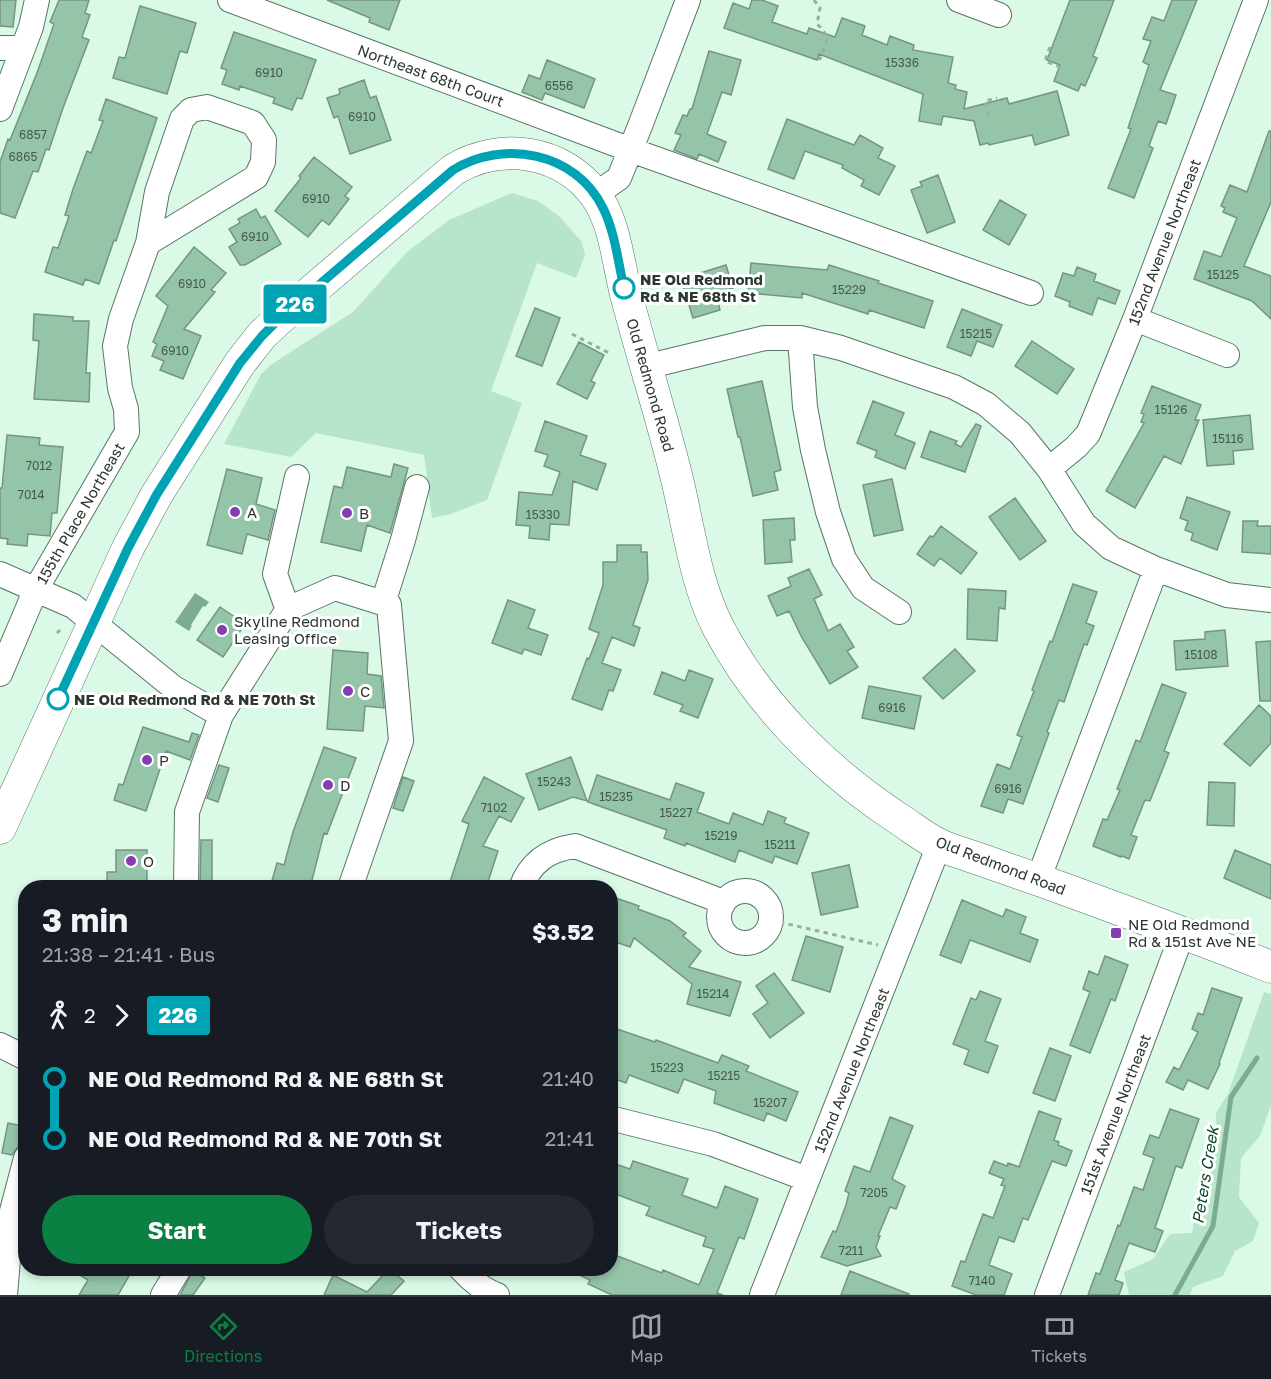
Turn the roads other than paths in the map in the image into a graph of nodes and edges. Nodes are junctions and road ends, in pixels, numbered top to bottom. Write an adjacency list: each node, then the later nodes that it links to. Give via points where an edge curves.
1 (37, 0): 7 (street, via 31,27)
2 (230, 0): 9 (street, Northeast 68th Court)
3 (688, 0): 9 (street)
4 (960, 0): 6 (street)
5 (1257, 0): 13 (street, 152nd Avenue Northeast)
6 (999, 15)
7 (11, 48): 8 (street)
8 (0, 109)
9 (631, 150): 10 (street, via 619,178); 12 (street, Northeast 68th Court)
10 (595, 195): 16 (main road, Old Redmond Road, via 609,224); 27 (main road, Old Redmond Road, via 566,167 517,153 485,155 466,162 425,192 284,314 253,346 157,494)
11 (148, 243): 11 (street, 155th Place Northeast, via 157,192 182,119 191,110 207,106 254,123 264,140 263,162 256,177); 22 (street, 155th Place Northeast, via 115,346 127,432)
12 (1031, 293)
13 (1135, 319): 15 (street); 17 (street, 152nd Avenue Northeast, via 1088,434)
14 (800, 338): 16 (street, via 765,338); 17 (street, via 954,387 986,404 1020,433); 26 (street, via 813,450 844,559 863,588)
15 (1227, 355)
16 (645, 367): 31 (main road, Old Redmond Road, via 699,573 719,627 762,696 821,758 883,808)
17 (1049, 469): 20 (street, via 1084,524 1099,539)
18 (297, 477): 25 (street, via 275,574)
19 (417, 487): 24 (street)
20 (1156, 569): 23 (street, via 1227,595); 35 (street)
21 (0, 574): 22 (street)
22 (36, 589): 27 (street, via 73,606); 28 (street, 155th Place Northeast)
23 (1271, 600)
24 (383, 603): 25 (street, via 335,588); 33 (street, via 389,605 401,741)
25 (288, 610): 29 (street)
26 (898, 612)
27 (93, 623): 29 (street, via 174,688); 30 (main road, Old Redmond Road)
28 (0, 674)
29 (221, 716): 32 (street, via 187,812)
30 (0, 828)
31 (939, 845): 35 (main road, Old Redmond Road); 42 (street, 152nd Avenue Northeast)
32 (186, 880)
33 (353, 880)
34 (524, 880): 36 (street, via 539,859 575,846)
35 (1038, 880): 37 (main road, Old Redmond Road)
36 (723, 904): 36 (street, via 732,895 748,891 764,899 771,920 767,932 753,942 737,942 719,924)
37 (1183, 932): 38 (main road, Old Redmond Road); 50 (street, 151st Avenue Northeast)
38 (1271, 966)
39 (0, 1045): 40 (street)
40 (18, 1054)
41 (618, 1120): 42 (street, via 713,1144)
42 (807, 1179): 49 (street, 152nd Avenue Northeast)
43 (18, 1188): 46 (street, via 12,1211)
44 (175, 1276): 47 (street)
45 (466, 1276): 48 (street)
46 (6, 1295)
47 (163, 1295)
48 (497, 1295)
49 (762, 1295)
50 (1047, 1295)

